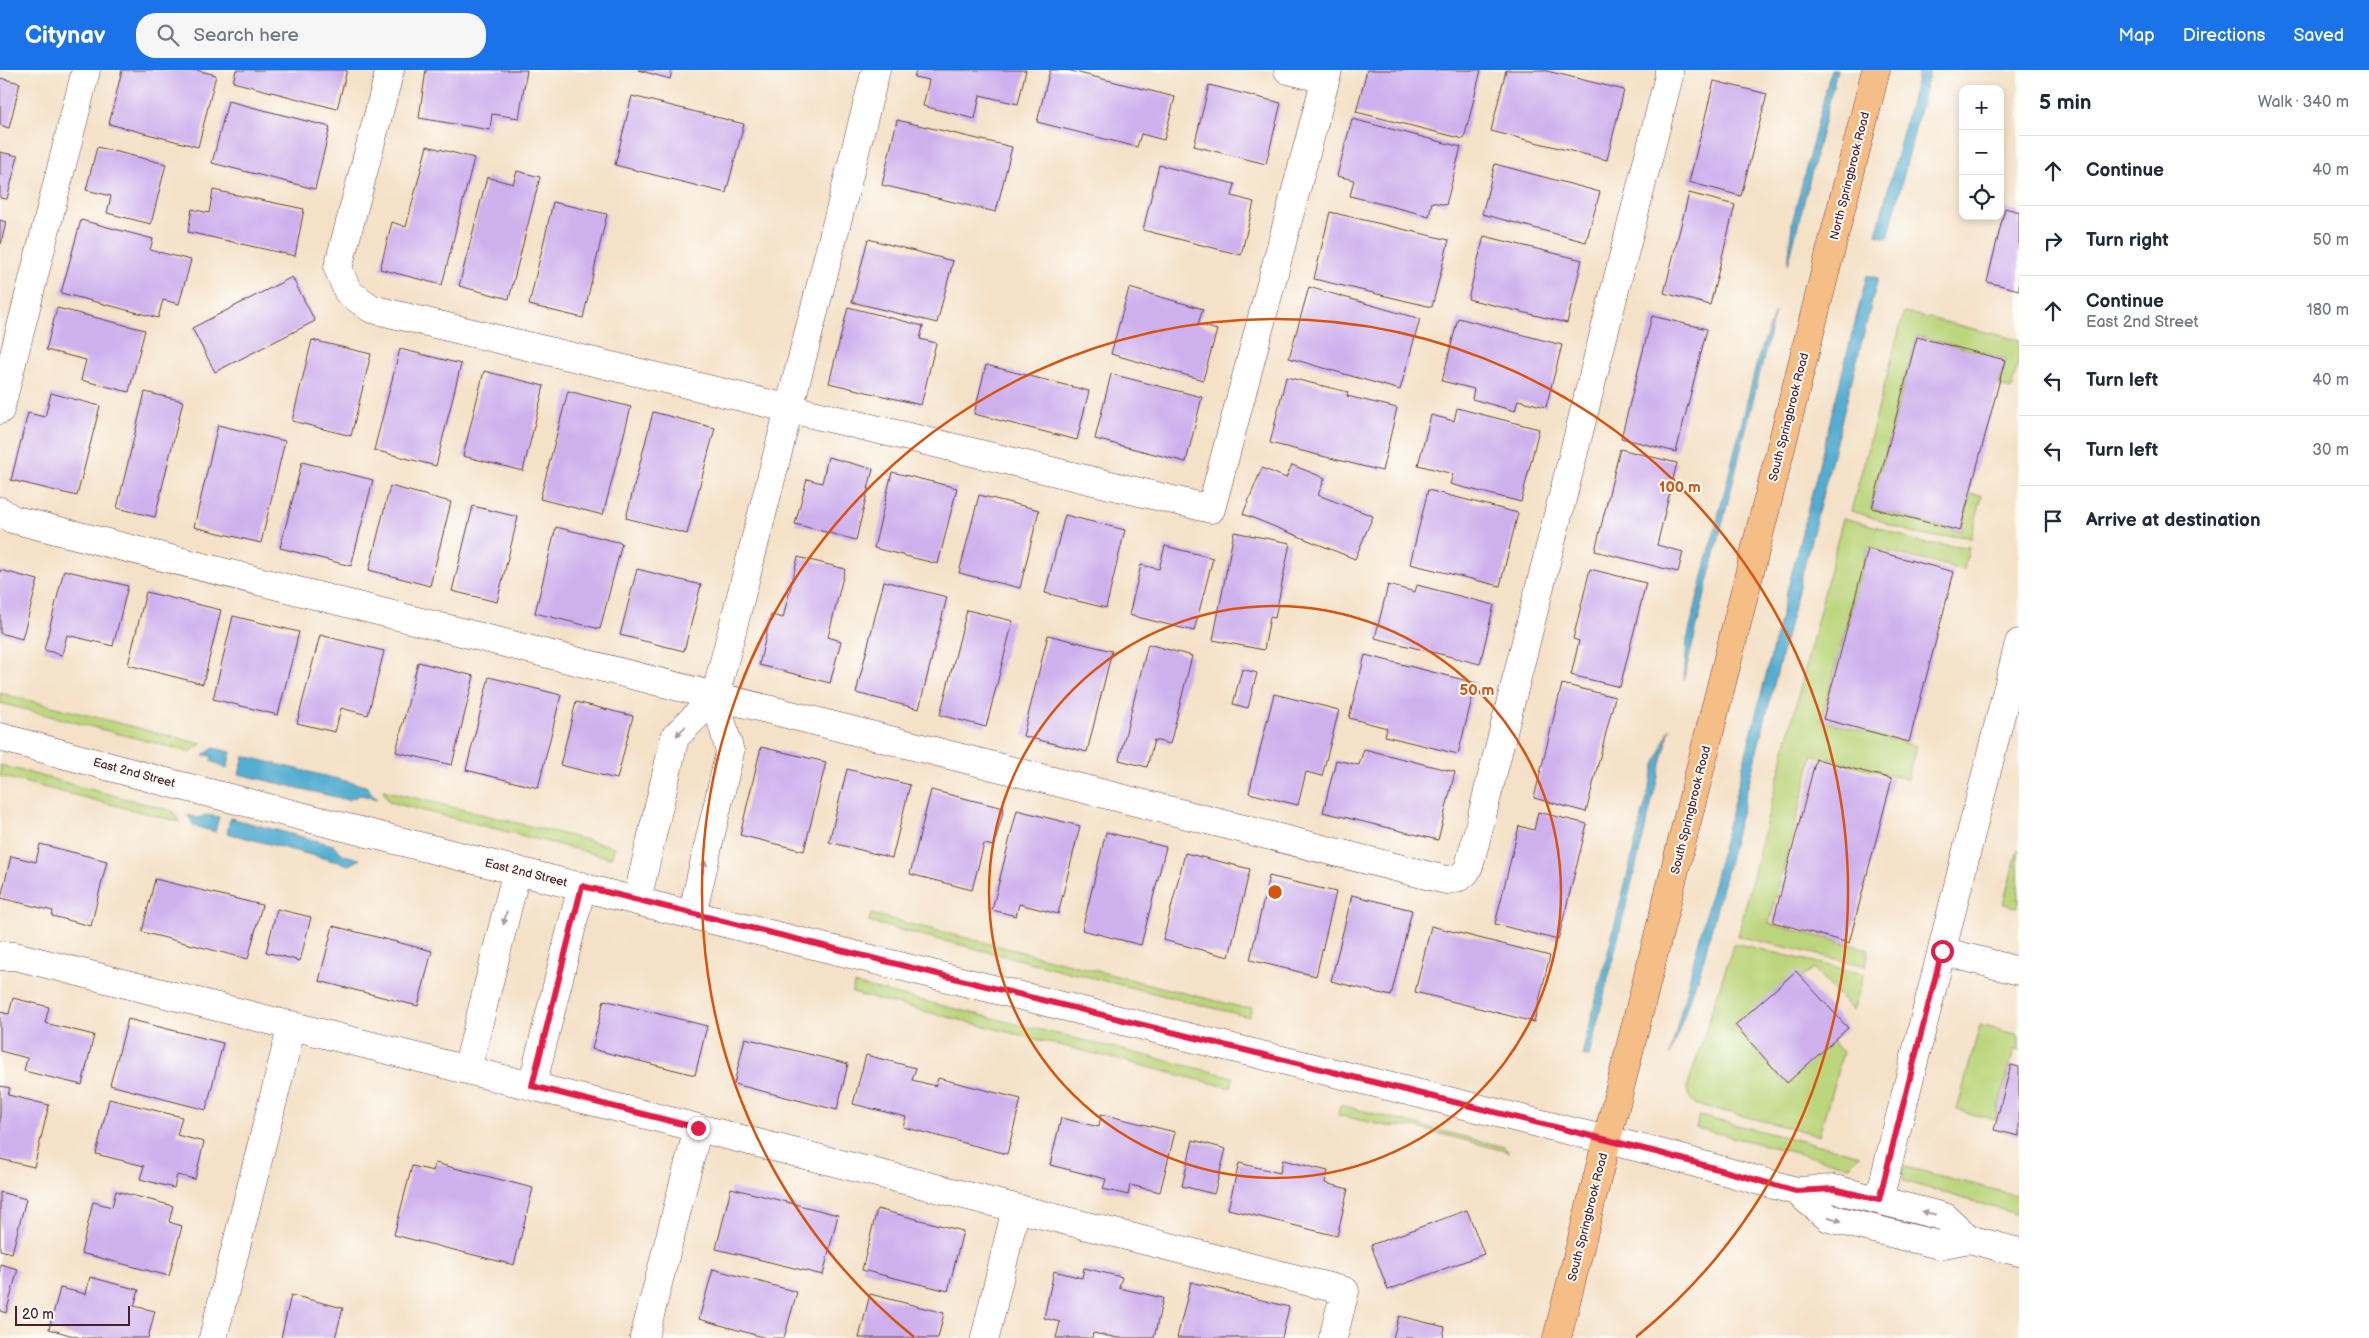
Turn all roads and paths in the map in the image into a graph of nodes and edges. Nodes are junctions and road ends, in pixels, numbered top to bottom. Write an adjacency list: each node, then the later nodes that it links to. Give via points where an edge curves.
1 (86, 70): 10 (street)
2 (390, 70): 9 (street, via 338,268 348,292 372,309)
3 (876, 70): 9 (street)
4 (1288, 70): 7 (street)
5 (1668, 70): 13 (street, via 1477,838 1468,872 1459,879 1446,880)
6 (1876, 70): 8 (highway, North Springbrook Road)
7 (1326, 75): 9 (street, via 1211,510)
8 (1823, 282): 26 (highway, South Springbrook Road)
9 (789, 408): 13 (street)
10 (0, 410)
11 (0, 511): 13 (street, via 12,519)
12 (2019, 643): 19 (street)
13 (715, 697): 17 (street, one-way to 17, via 675,737); 18 (street, one-way to 13, via 730,752)
14 (0, 737): 15 (street, East 2nd Street)
15 (517, 870): 16 (street, East 2nd Street); 23 (street, one-way to 23)
16 (582, 886): 17 (street, East 2nd Street); 24 (street)
17 (637, 900): 18 (street, East 2nd Street)
18 (692, 915): 26 (street, East 2nd Street)
19 (1942, 951): 21 (street); 28 (street)
20 (0, 956): 22 (street, via 15,956)
21 (2019, 971)
22 (292, 1026): 23 (street); 32 (street)
23 (467, 1070): 24 (street)
24 (532, 1086): 25 (street)
25 (698, 1128): 29 (street); 33 (street)
26 (1608, 1140): 27 (street, East 2nd Street); 36 (highway, South Springbrook Road)
27 (1796, 1191): 28 (street, via 1834,1189); 30 (street, one-way to 30, via 1829,1218 1939,1245)
28 (1879, 1200): 30 (street, one-way to 28, via 1945,1216)
29 (1016, 1208): 34 (street); 35 (street, via 1345,1291)
30 (1969, 1239): 31 (street)
31 (2019, 1252)
32 (213, 1338)
33 (644, 1338)
34 (985, 1338)
35 (1333, 1338)
36 (1557, 1338)

